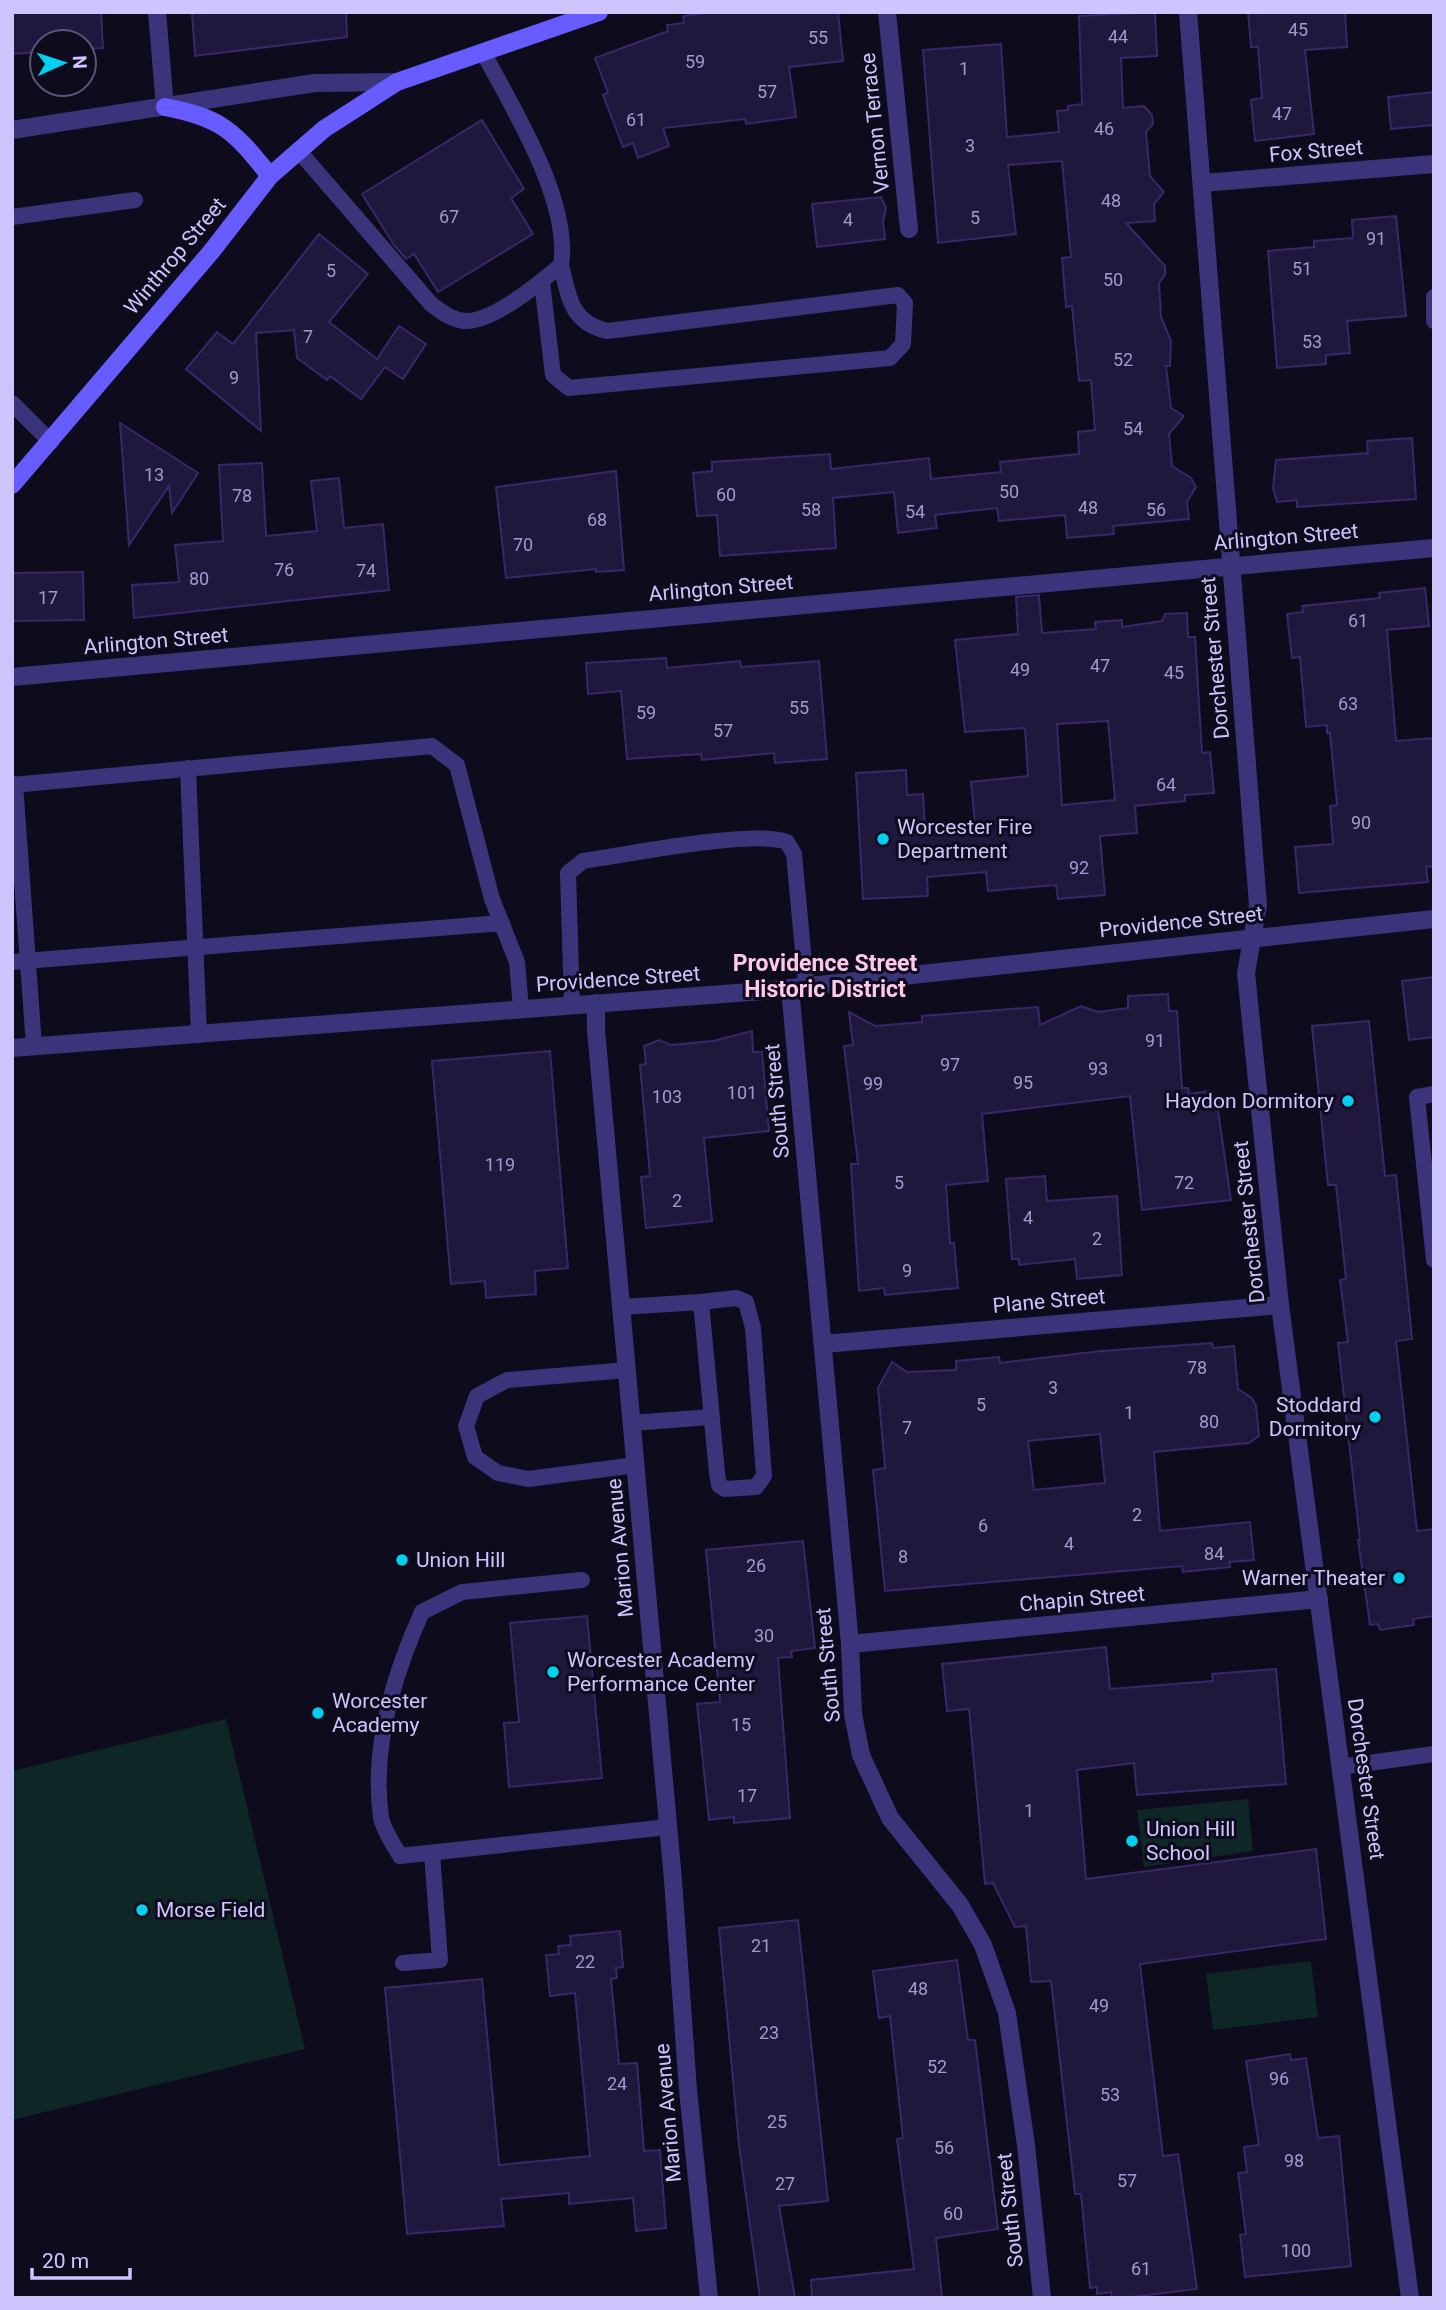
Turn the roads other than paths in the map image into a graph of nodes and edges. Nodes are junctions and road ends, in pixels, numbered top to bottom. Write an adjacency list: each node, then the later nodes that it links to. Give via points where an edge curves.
1 (157, 12): 8 (street)
2 (599, 12): 5 (main road, Winthrop Street)
3 (887, 12): 16 (street, Vernon Terrace)
4 (1188, 12): 13 (street, Dorchester Street)
5 (567, 18): 6 (main road, Winthrop Street)
6 (483, 52): 7 (main road, Winthrop Street); 17 (lane, via 556,203 565,243)
7 (397, 82): 8 (street, via 315,83); 10 (main road, Winthrop Street, via 348,111)
8 (165, 107): 9 (street); 12 (main road, via 202,114 226,126)
9 (12, 130)
10 (298, 150): 12 (main road, Winthrop Street); 18 (lane, via 431,304 449,318 468,321 505,307)
11 (1434, 164): 13 (street, Fox Street)
12 (270, 176): 22 (main road, Winthrop Street)
13 (1203, 183): 25 (street, Dorchester Street)
14 (135, 200): 15 (lane)
15 (12, 217)
16 (909, 229)
17 (561, 265): 18 (lane); 18 (lane, via 571,306 588,327 607,331 898,295 905,303 903,344 890,358 569,388 552,375)
18 (542, 282)
19 (1434, 297): 20 (lane)
20 (1434, 321)
21 (12, 403): 22 (lane)
22 (51, 442): 23 (main road, Winthrop Street)
23 (12, 485)
24 (1434, 548): 25 (street, Arlington Street)
25 (1230, 564): 26 (street, Arlington Street); 31 (street, Dorchester Street, via 1258,905)
26 (12, 677)
27 (188, 768): 28 (lane); 30 (lane, via 432,746 457,765); 32 (lane)
28 (14, 784): 33 (lane)
29 (1434, 919): 31 (street, Providence Street)
30 (502, 923): 32 (lane); 37 (lane, via 517,962)
31 (1252, 937): 34 (street, Providence Street); 44 (street, Dorchester Street, via 1246,973)
32 (195, 947): 33 (lane); 38 (lane)
33 (20, 962): 39 (lane)
34 (798, 986): 35 (street, Providence Street); 36 (lane, via 794,854 788,842 774,836 583,861 568,873); 46 (street, South Street)
35 (596, 1003): 36 (street, Providence Street); 45 (street, Marion Avenue)
36 (572, 1006): 37 (street, Providence Street)
37 (521, 1009): 38 (street, Providence Street)
38 (199, 1035): 39 (street, Providence Street)
39 (34, 1046): 40 (street, Providence Street)
40 (12, 1048)
41 (1434, 1094): 42 (lane, via 1417,1097)
42 (1434, 1259)
43 (701, 1302): 45 (lane); 48 (lane); 48 (lane, via 736,1298 746,1302 750,1311 764,1476 756,1487 725,1489 719,1485)
44 (1280, 1305): 46 (street, Plane Street); 52 (street, Dorchester Street)
45 (621, 1307): 47 (street, Marion Avenue)
46 (822, 1345): 53 (street, South Street)
47 (627, 1370): 49 (street, Marion Avenue); 50 (lane, via 507,1380 477,1396 466,1426 475,1457 498,1473 528,1479)
48 (710, 1417): 49 (lane)
49 (632, 1423): 50 (street, Marion Avenue)
50 (636, 1465): 56 (street, Marion Avenue)
51 (582, 1580): 57 (lane, via 462,1592 422,1612 398,1665 380,1759 381,1820 400,1856)
52 (1319, 1599): 53 (street, Chapin Street); 55 (street, Dorchester Street)
53 (850, 1644): 60 (street, South Street, via 853,1714 861,1755 890,1818 960,1905 983,1945 1007,2013)
54 (1434, 1754): 55 (lane)
55 (1340, 1767): 61 (street, Dorchester Street)
56 (668, 1827): 57 (lane); 59 (street, Marion Avenue)
57 (432, 1853): 58 (lane, via 440,1960)
58 (403, 1962)
59 (709, 2298)
60 (1042, 2298)
61 (1410, 2298)

